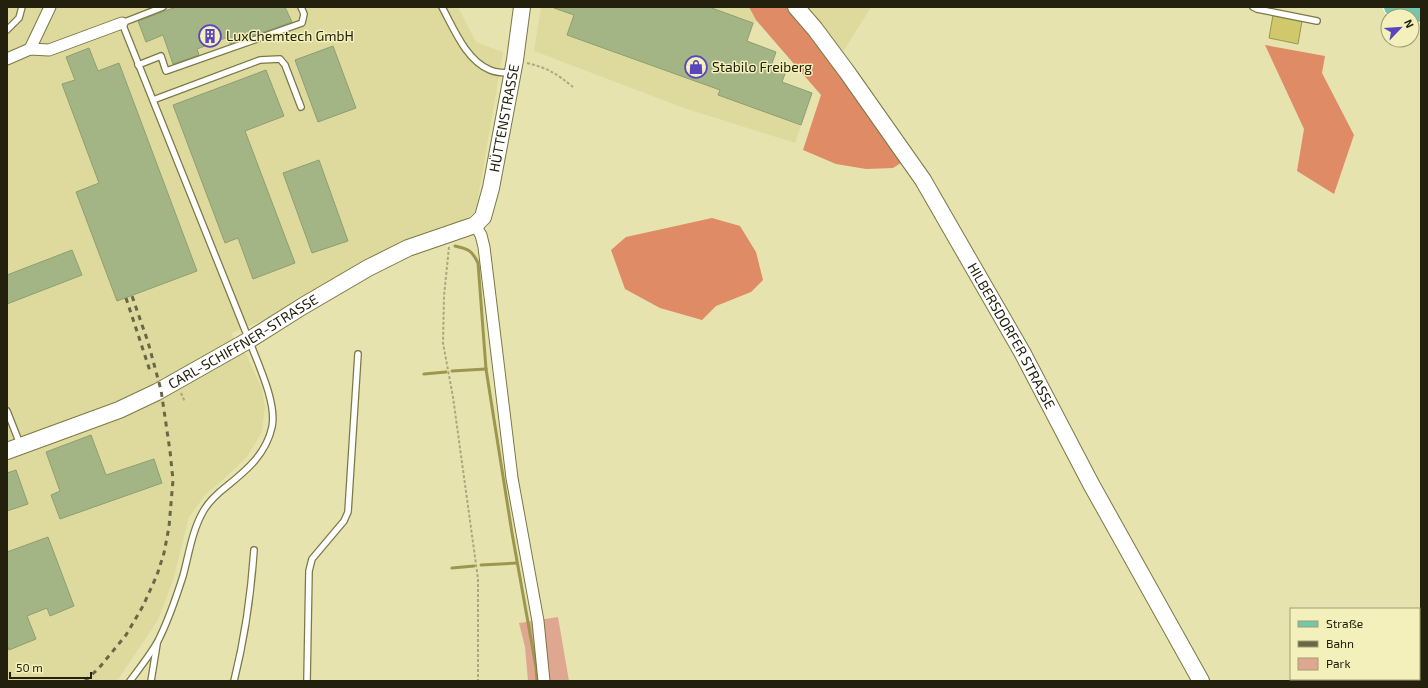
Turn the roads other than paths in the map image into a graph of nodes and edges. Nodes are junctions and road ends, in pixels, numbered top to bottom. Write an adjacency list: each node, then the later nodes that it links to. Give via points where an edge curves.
1 (22, 7): 13 (lane, via 19,18)
2 (50, 7): 14 (street)
3 (163, 7): 12 (lane)
4 (301, 7): 16 (lane, via 304,14 302,23 166,72 161,56)
5 (442, 7): 17 (lane, via 470,55 481,65 490,70)
6 (522, 7): 17 (main road, HÜTTENSTRASSE)
7 (796, 7): 32 (main road, HILBERSDORFER STRASSE, via 847,72 923,180 1022,352 1091,484)
8 (1253, 7): 11 (lane)
9 (1392, 7): 10 (main road)
10 (1421, 13)
11 (1317, 21)
12 (122, 22): 14 (street, via 49,50); 16 (lane)
13 (7, 30)
14 (30, 49): 15 (street)
15 (7, 59)
16 (138, 65): 18 (lane)
17 (513, 67): 20 (main road, HÜTTENSTRASSE, via 484,218)
18 (153, 100): 19 (lane, via 260,60 280,59 285,65); 21 (lane)
19 (300, 106)
20 (475, 225): 21 (main road, CARL-SCHIFFNER-STRASSE, via 408,248 368,268); 31 (street, via 484,246 512,478 538,621)
21 (249, 340): 24 (main road, CARL-SCHIFFNER-STRASSE, via 157,392 119,410); 26 (lane, via 273,413 268,441 249,469 212,498 204,509 191,541 183,576)
22 (358, 354): 30 (lane, via 348,512 344,521 312,559 309,571)
23 (7, 411): 24 (lane)
24 (14, 448)
25 (254, 550): 29 (lane, via 242,648)
26 (157, 642): 27 (lane); 28 (lane)
27 (130, 681)
28 (151, 681)
29 (234, 681)
30 (307, 681)
31 (544, 681)
32 (1201, 681)

